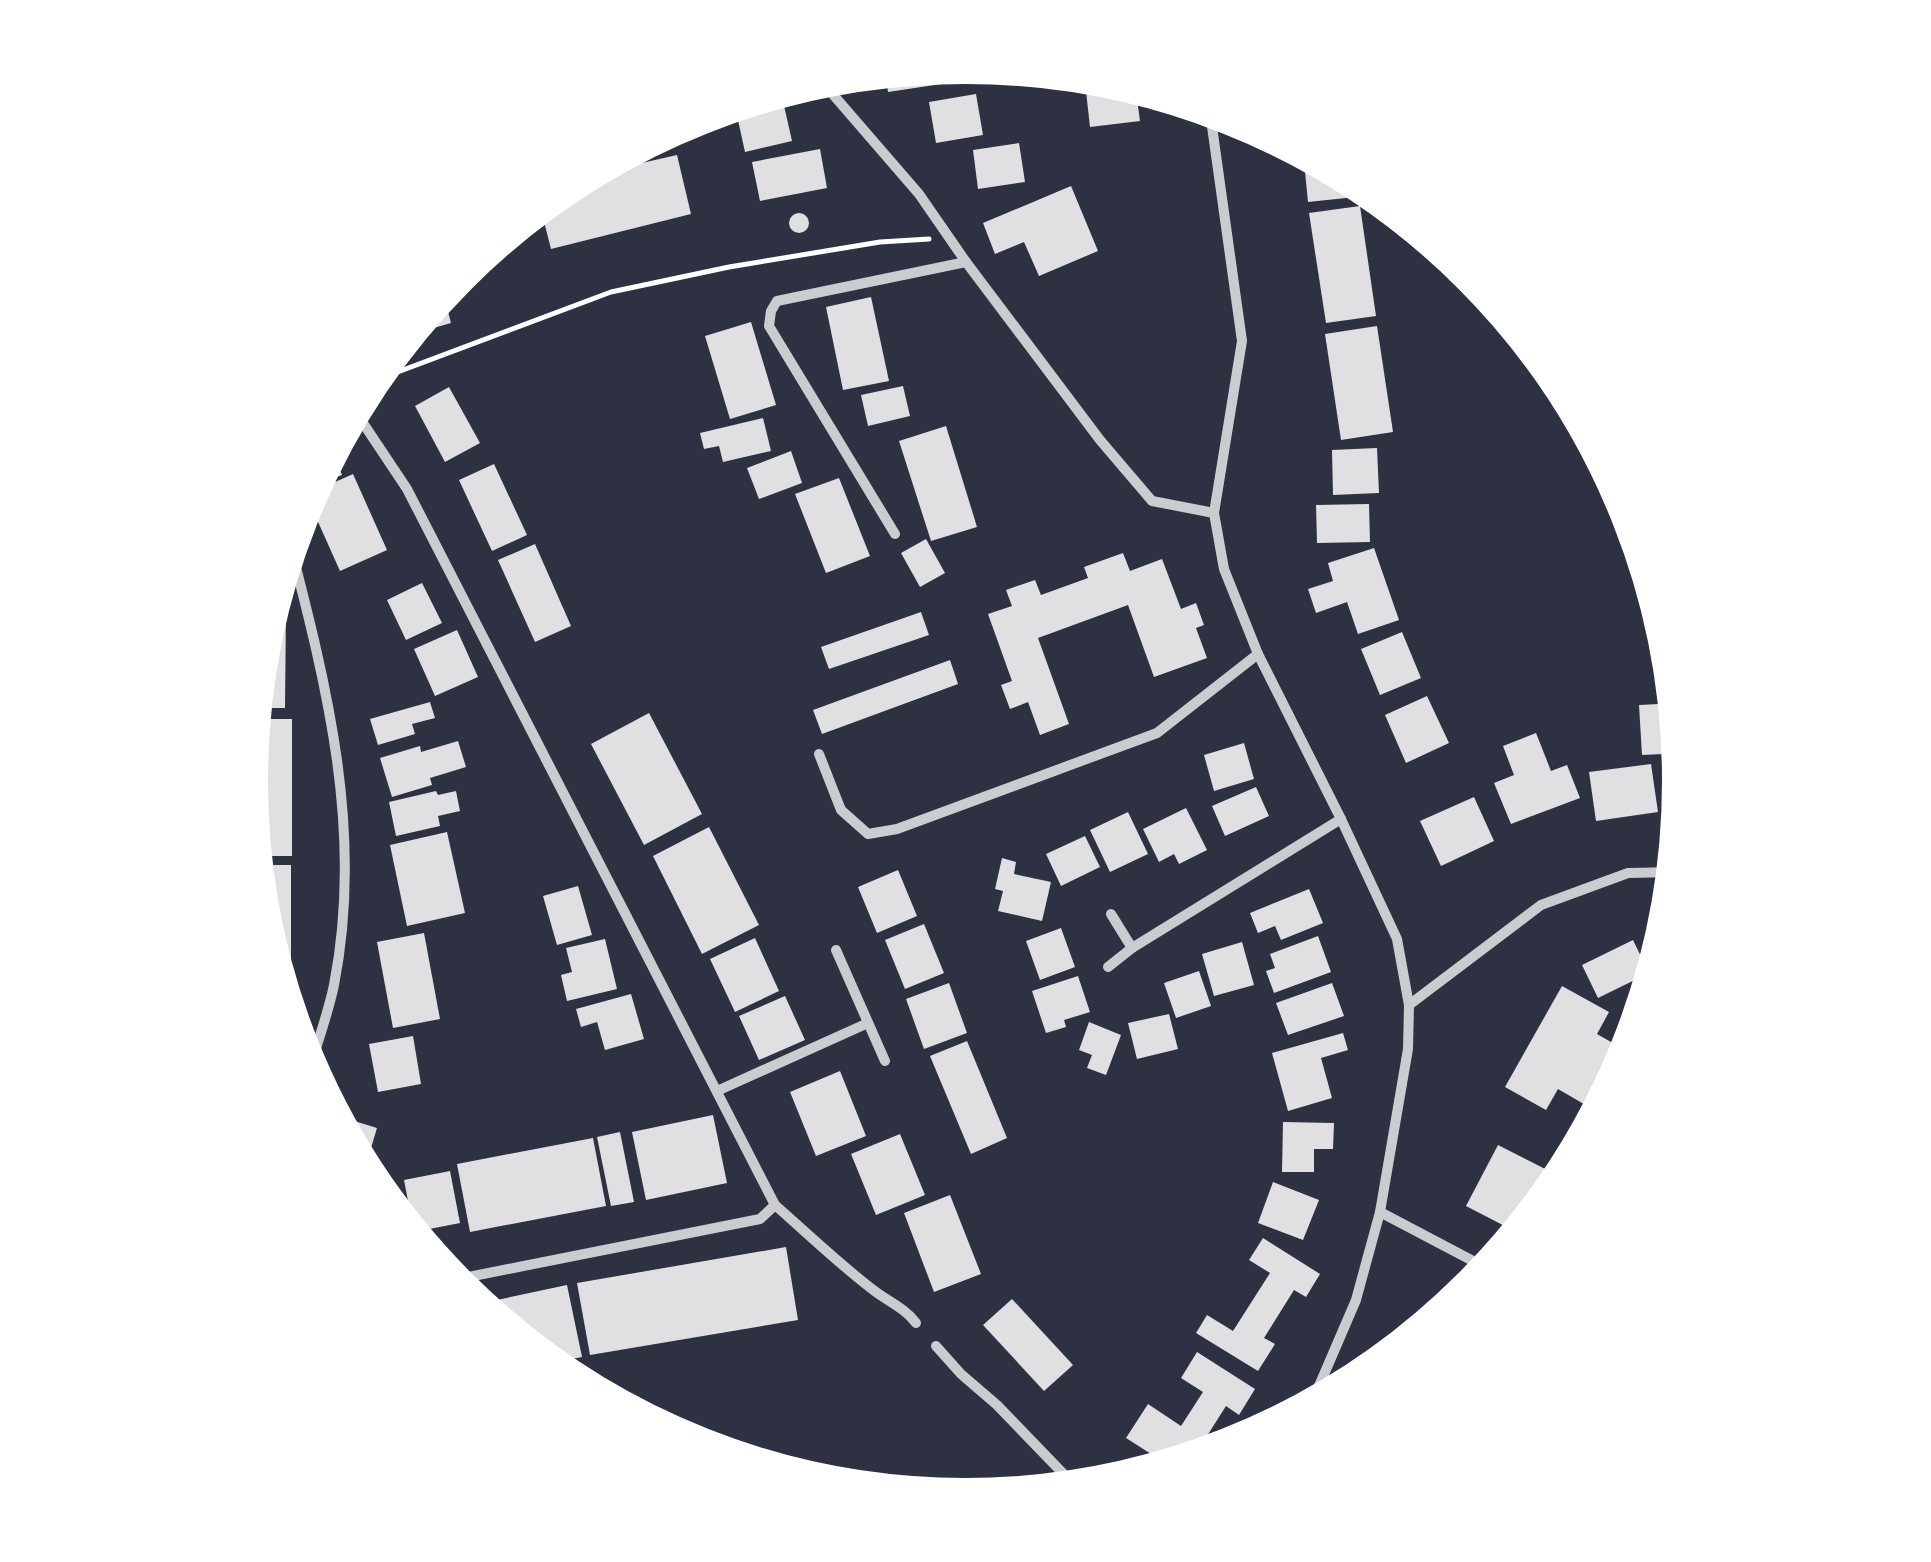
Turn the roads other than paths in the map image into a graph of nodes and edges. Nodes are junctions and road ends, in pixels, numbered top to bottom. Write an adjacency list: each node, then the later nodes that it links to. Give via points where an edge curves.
1 (830, 91): 3 (street, via 919,194)
2 (1212, 123): 5 (street, via 1242,341)
3 (966, 262): 5 (street, via 1152,501); 6 (street, via 777,301 771,311 769,326)
4 (361, 421): 20 (street, via 408,489)
5 (1214, 513): 8 (street, via 1224,568)
6 (895, 534)
7 (295, 567): 18 (street, via 340,769 346,857 334,987)
8 (1258, 654): 9 (street, via 1157,733 897,830 868,834 841,810); 10 (street)
9 (819, 754)
10 (1341, 820): 13 (street); 16 (street, via 1397,939)
11 (1663, 872): 16 (street, via 1628,873 1541,905)
12 (1112, 914): 13 (street)
13 (1132, 948): 15 (street)
14 (836, 950): 17 (street)
15 (1108, 967)
16 (1409, 1005): 22 (street, via 1408,1049)
17 (868, 1023): 19 (street); 20 (street)
18 (315, 1048)
19 (885, 1061)
20 (717, 1091): 21 (street)
21 (776, 1205): 24 (street, via 760,1219); 25 (street)
22 (1380, 1212): 23 (street); 27 (street, via 1356,1300)
23 (1477, 1263)
24 (467, 1277)
25 (916, 1323)
26 (936, 1346): 29 (street)
27 (1319, 1386): 28 (street)
28 (1315, 1391)
29 (1066, 1477)

